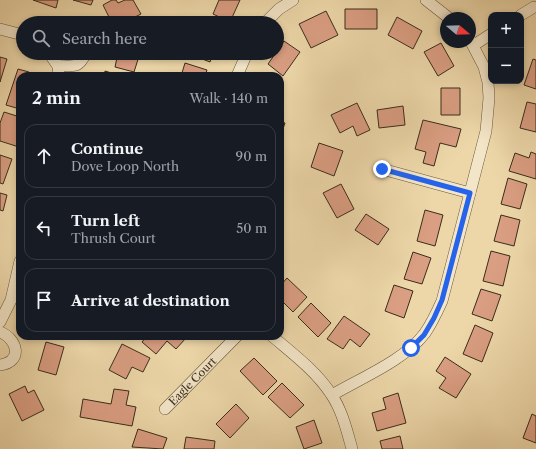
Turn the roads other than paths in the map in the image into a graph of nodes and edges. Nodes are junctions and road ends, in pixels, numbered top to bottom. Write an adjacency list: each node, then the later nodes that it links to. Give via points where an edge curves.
1 (293, 0): 6 (street)
2 (426, 0): 4 (street)
3 (534, 7): 5 (street)
4 (441, 12)
5 (524, 13)
6 (272, 16)
7 (0, 29): 8 (street)
8 (16, 33)
9 (488, 35): 10 (street)
10 (476, 40)
11 (475, 48): 18 (street, via 484,67 489,98 486,131)
12 (53, 60): 15 (street)
13 (82, 60): 15 (street, via 76,65)
14 (244, 60): 16 (street)
15 (58, 71)
16 (239, 72)
17 (382, 169): 18 (street)
18 (470, 193): 25 (street, via 442,300 424,335 396,358)
19 (16, 278): 20 (street, via 11,300)
20 (0, 322)
21 (0, 332): 24 (street, via 10,337 15,346 15,354 7,364)
22 (233, 340): 26 (street, Eagle Court)
23 (277, 340): 25 (street, via 310,369)
24 (0, 365)
25 (332, 395): 27 (street)
26 (165, 409)
27 (352, 449)

